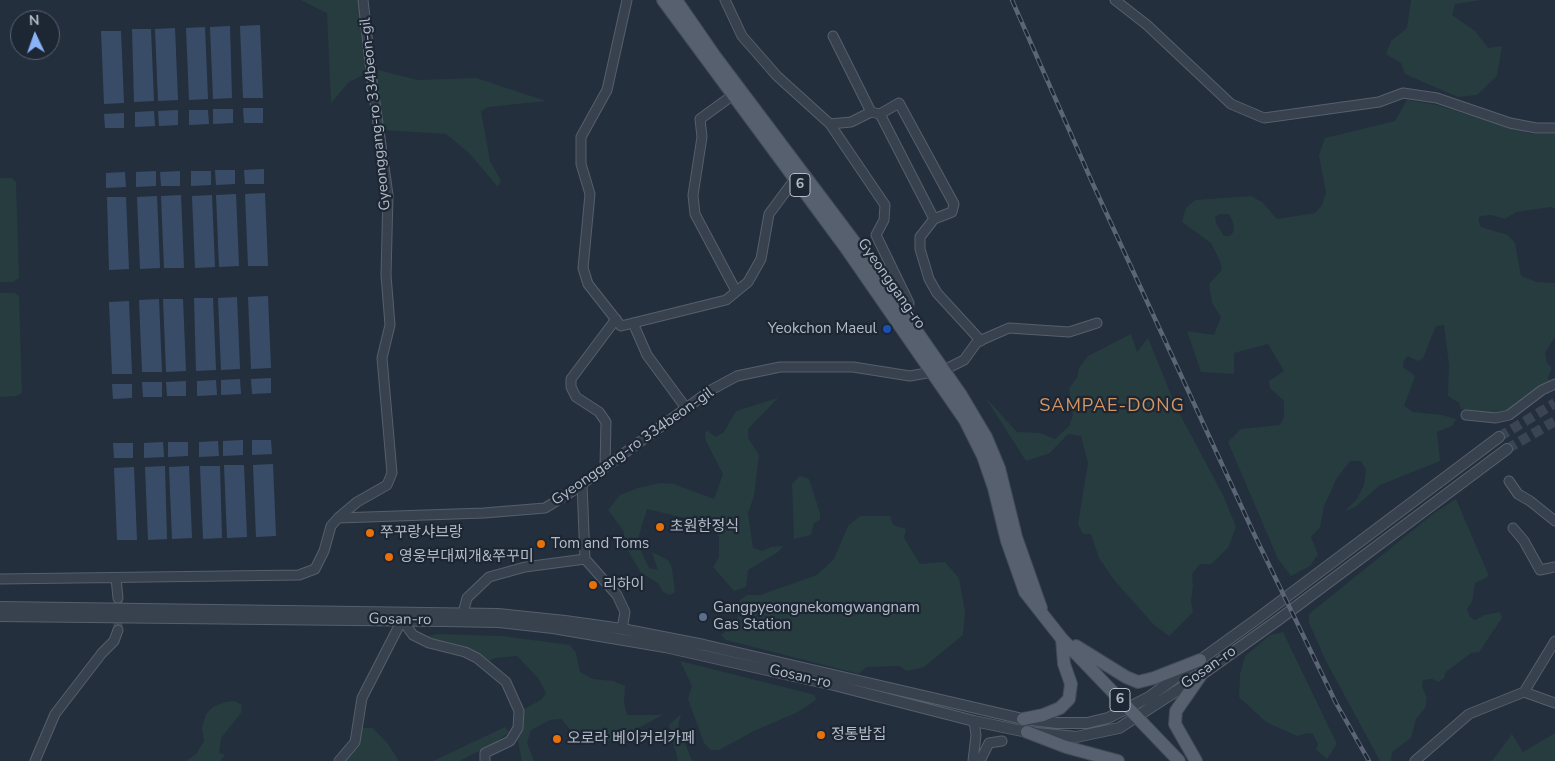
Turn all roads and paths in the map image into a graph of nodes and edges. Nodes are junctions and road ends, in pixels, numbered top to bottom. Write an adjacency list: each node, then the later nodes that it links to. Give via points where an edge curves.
1 (363, 0): 29 (street, Gyeonggang-ro 334beon-gil, via 388,195 386,275 390,326 382,358 392,473 387,486 357,502)
2 (627, 0): 16 (street, via 607,90 581,137 582,164 590,194 583,268 588,284)
3 (663, 0): 8 (main road, Gyeonggang-ro / 6)
4 (676, 0): 15 (main road, Gyeonggang-ro / 6)
5 (725, 0): 10 (street, via 742,36 777,76)
6 (1116, 0): 11 (street, via 1231,104 1264,118 1379,102 1403,93 1437,98 1510,123)
7 (833, 36): 9 (street)
8 (733, 96): 12 (main road, Gyeonggang-ro / 6); 14 (street, via 700,119 702,137 693,195 695,214)
9 (876, 113): 10 (street, via 851,122); 13 (street); 13 (street, via 899,103 954,204 952,212)
10 (830, 124): 15 (street, via 885,205 884,220 876,235 909,303)
11 (1555, 128)
12 (795, 179): 14 (street, via 769,214 761,259 748,282); 20 (main road, Gyeonggang-ro / 6)
13 (934, 219): 19 (street, via 920,237 928,279)
14 (736, 292): 17 (street, via 726,300)
15 (908, 318): 20 (main road, Gyeonggang-ro / 6)
16 (616, 319): 17 (street, via 621,326); 26 (street, via 571,379 576,397 599,412 606,422)
17 (633, 323): 22 (street, via 647,355)
18 (1097, 323): 19 (street, via 1069,332 1010,328)
19 (981, 341): 20 (street, via 964,360)
20 (938, 371): 22 (street, Gyeonggang-ro 334beon-gil, via 910,376 853,367 780,367 737,376); 43 (main road, Gyeonggang-ro / 6, via 986,437 999,468 1016,537 1042,613)
21 (1555, 384): 23 (street, via 1509,415 1496,418)
22 (686, 408): 26 (street, Gyeonggang-ro 334beon-gil)
23 (1466, 415)
24 (1499, 437): 45 (street, Gosan-ro)
25 (1507, 449): 46 (street, Gosan-ro)
26 (605, 466): 28 (street, Gyeonggang-ro 334beon-gil)
27 (1509, 481): 30 (street, via 1518,494)
28 (582, 483): 29 (street, Gyeonggang-ro 334beon-gil, via 545,508); 32 (street)
29 (338, 518): 34 (street, via 315,569 300,575)
30 (1555, 521)
31 (1513, 528): 33 (street, via 1540,570)
32 (585, 559): 38 (street, via 525,566 489,577 466,598); 41 (street, via 617,595 625,612)
33 (1555, 567)
34 (116, 578): 35 (street); 36 (street)
35 (0, 579)
36 (118, 598)
37 (0, 608): 38 (street, Gosan-ro)
38 (463, 614): 41 (street, Gosan-ro, via 498,614)
39 (0, 616): 40 (street, Gosan-ro)
40 (402, 620): 51 (street, Gosan-ro, via 499,622 665,647); 55 (street, via 362,698 355,742); 56 (street, via 413,635 477,658 506,682 519,711 518,728 510,741 485,753)
41 (622, 629): 50 (street, Gosan-ro)
42 (118, 630): 54 (street, via 114,641 55,714)
43 (1062, 639): 45 (main road, via 1138,682); 49 (main road, Gyeonggang-ro / 6); 50 (main road, via 1064,664 1071,684 1069,699 1060,708)
44 (1555, 640): 47 (street)
45 (1200, 660): 49 (street, Gosan-ro, via 1149,697)
46 (1201, 675): 49 (street, Gosan-ro); 61 (main road, via 1176,711 1175,724)
47 (1524, 692): 48 (street); 62 (street, via 1469,714)
48 (1555, 703)
49 (1133, 713): 50 (street, Gosan-ro, via 1087,723); 52 (street, Gosan-ro, via 1119,728 1076,737); 60 (main road, Gyeonggang-ro / 6)
50 (1023, 719)
51 (974, 721): 52 (street, Gosan-ro); 57 (street)
52 (1027, 732): 59 (main road)
53 (1002, 741): 58 (street, via 989,743)
54 (35, 761)
55 (339, 761)
56 (485, 761)
57 (973, 761)
58 (980, 761)
59 (1118, 761)
60 (1179, 761)
61 (1196, 761)
62 (1414, 761)

